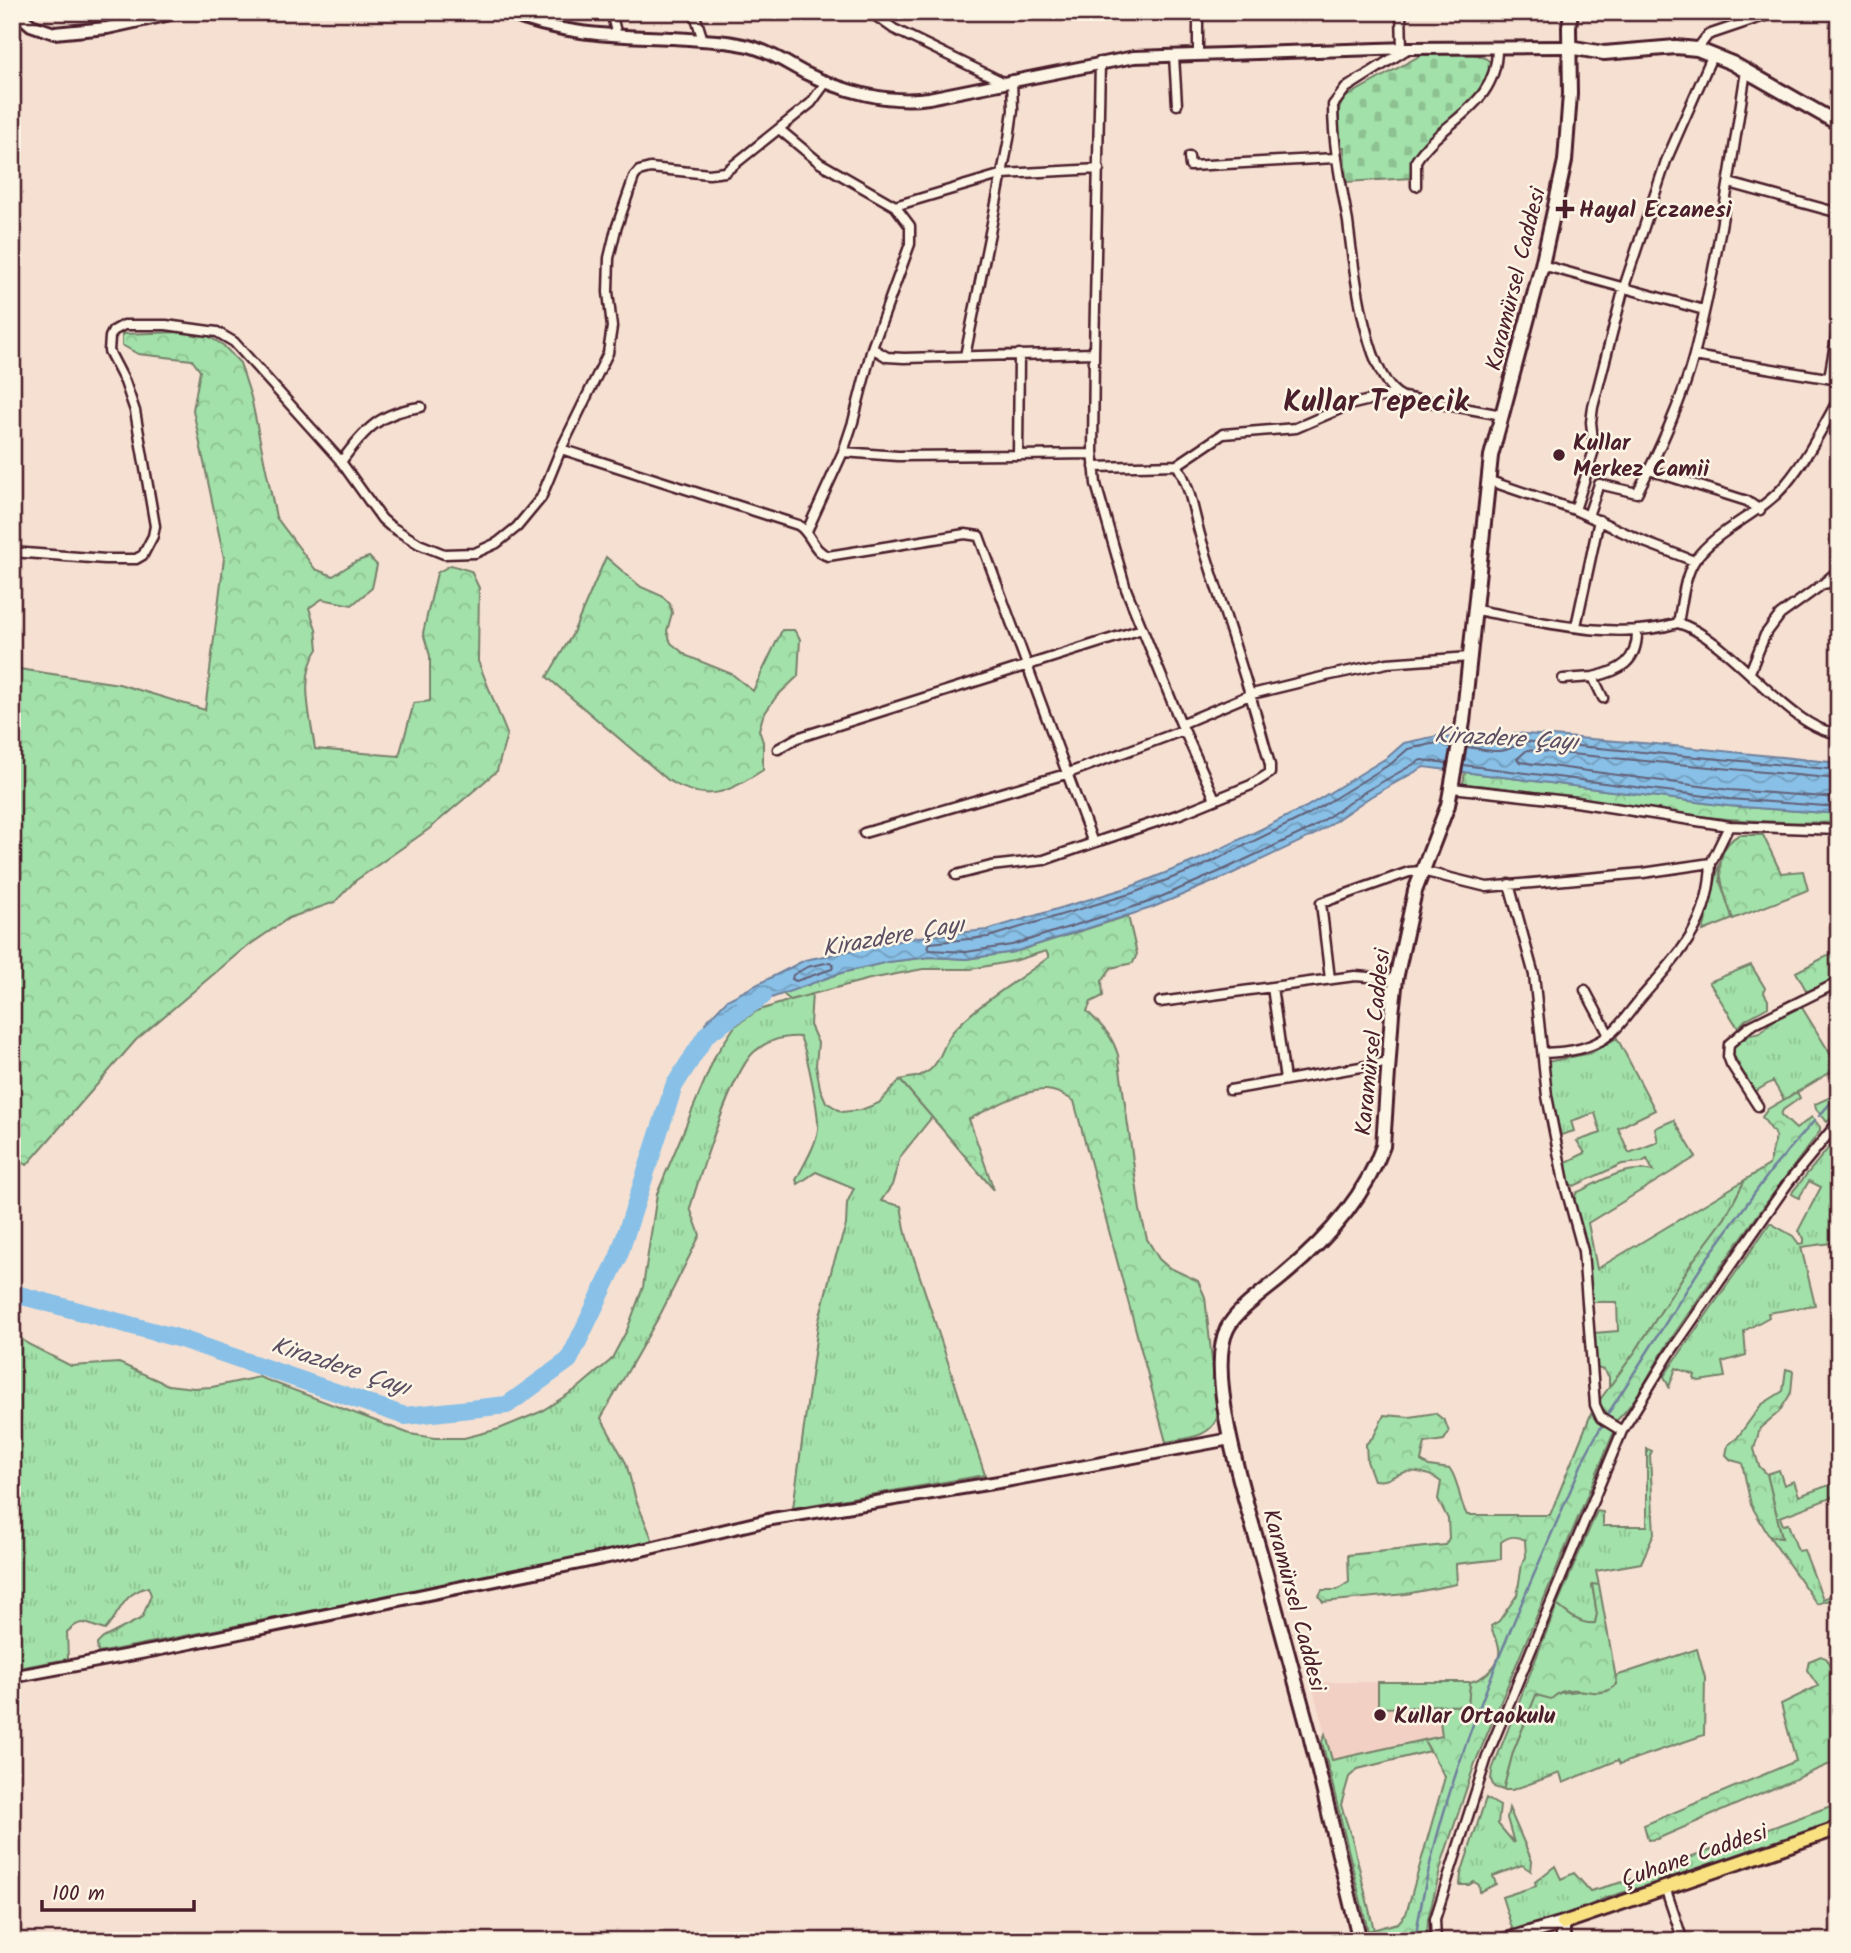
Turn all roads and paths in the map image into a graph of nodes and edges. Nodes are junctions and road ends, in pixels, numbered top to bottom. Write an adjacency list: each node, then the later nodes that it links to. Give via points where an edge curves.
1 (16, 12): 2 (street, via 32,25 54,33 107,28)
2 (180, 12)
3 (505, 12): 12 (street)
4 (537, 12): 12 (street)
5 (611, 12): 13 (street)
6 (694, 12): 14 (street)
7 (870, 12): 25 (street, via 894,29)
8 (1198, 12): 20 (street)
9 (1401, 12): 17 (street)
10 (1571, 12): 16 (main road, Karamürsel Caddesi)
11 (1776, 12): 18 (street, via 1708,35)
12 (539, 25): 13 (street)
13 (617, 36): 14 (street)
14 (702, 40): 24 (street, via 753,47)
15 (1497, 47): 16 (street); 17 (street); 34 (street, via 1496,70 1484,93 1416,161)
16 (1569, 47): 18 (main road, via 1604,53); 37 (main road, Karamürsel Caddesi, via 1566,150)
17 (1406, 48): 20 (street); 30 (street, via 1335,100)
18 (1696, 49): 19 (main road)
19 (1713, 54): 23 (main road); 38 (street, via 1666,161)
20 (1198, 55): 21 (street)
21 (1174, 56): 22 (street); 26 (street)
22 (1100, 62): 25 (street); 31 (street)
23 (1746, 71): 27 (main road); 33 (street)
24 (827, 81): 25 (street, via 904,100); 28 (street, via 811,103)
25 (1008, 81): 32 (street, via 1013,110)
26 (1177, 105)
27 (1839, 124)
28 (779, 129): 35 (street, via 820,163); 51 (street, via 725,172 650,168 636,174 609,258 612,327 608,353)
29 (1189, 157): 30 (street, via 1191,166)
30 (1335, 158): 47 (street, via 1359,300 1379,369)
31 (1099, 169): 32 (street); 42 (street)
32 (1003, 174): 35 (street); 44 (street)
33 (1729, 183): 36 (street); 39 (street)
34 (1416, 186)
35 (895, 206): 41 (street, via 910,226 910,244)
36 (1839, 213)
37 (1542, 265): 38 (street); 50 (main road, Karamürsel Caddesi)
38 (1624, 288): 39 (street); 60 (street, via 1592,414 1594,450)
39 (1704, 310): 45 (street)
40 (1839, 320): 46 (street)
41 (872, 348): 44 (street, via 894,358); 52 (street)
42 (1094, 353): 43 (street); 53 (street)
43 (1018, 354): 44 (street); 54 (street)
44 (965, 356)
45 (1694, 356): 46 (street); 58 (street)
46 (1834, 379)
47 (1395, 394): 50 (street); 56 (street, via 1349,405 1296,428 1223,434)
48 (1839, 397): 61 (street, via 1785,485)
49 (421, 407): 55 (street, via 400,410 374,424)
50 (1502, 415): 59 (main road, Karamürsel Caddesi)
51 (561, 449): 55 (street, via 548,485 526,519 497,543 465,555 436,552 390,526); 64 (street)
52 (843, 452): 54 (street); 64 (street)
53 (1093, 454): 54 (street); 57 (street)
54 (1018, 455)
55 (341, 462): 65 (street, via 226,336 190,327 124,325 113,331 108,343 131,396 140,435 155,526 147,549 136,559)
56 (1177, 464): 57 (street); 80 (street, via 1188,485 1203,548)
57 (1094, 467): 73 (street, via 1115,557)
58 (1649, 470): 61 (street, via 1747,501); 62 (street, via 1637,493 1599,484)
59 (1487, 480): 60 (street); 70 (main road, Karamürsel Caddesi)
60 (1575, 510): 62 (street)
61 (1760, 510): 66 (street, via 1728,529)
62 (1588, 516): 63 (street)
63 (1599, 520): 66 (street); 72 (street)
64 (807, 531): 76 (street, via 818,551 828,556 976,534)
65 (12, 552)
66 (1694, 561): 71 (street)
67 (1839, 570): 69 (street)
68 (1839, 581): 69 (street)
69 (1824, 584): 77 (street, via 1771,624)
70 (1476, 610): 72 (street); 75 (main road, Karamürsel Caddesi)
71 (1678, 623): 74 (street); 77 (street, via 1701,634)
72 (1576, 626): 74 (street)
73 (1142, 629): 76 (street); 82 (street)
74 (1637, 630): 78 (street, via 1636,648 1628,662)
75 (1470, 657): 80 (street, via 1387,663); 86 (main road, Karamürsel Caddesi)
76 (1025, 664): 84 (street, via 797,738); 85 (street)
77 (1749, 672): 83 (street, via 1807,723 1824,732)
78 (1593, 677): 79 (street); 81 (street)
79 (1563, 679)
80 (1252, 694): 82 (street); 87 (street, via 1270,773)
81 (1603, 698)
82 (1182, 727): 85 (street); 87 (street)
83 (1839, 733)
84 (778, 749)
85 (1066, 774): 90 (street); 91 (street)
86 (1452, 788): 88 (street); 93 (main road, Karamürsel Caddesi)
87 (1215, 799): 91 (street)
88 (1729, 826): 89 (street); 92 (street)
89 (1839, 830)
90 (864, 833)
91 (1093, 844): 94 (street, via 1044,860)
92 (1711, 863): 95 (street); 102 (street, via 1709,888 1692,937)
93 (1422, 871): 95 (street, via 1480,886); 96 (street, via 1321,903); 97 (main road, Karamürsel Caddesi)
94 (956, 875)
95 (1509, 884): 103 (street, via 1534,975)
96 (1331, 979): 97 (street, via 1355,975); 99 (street)
97 (1396, 979): 104 (main road, Karamürsel Caddesi)
98 (1839, 982): 107 (street, via 1750,1026 1729,1044 1731,1063)
99 (1272, 987): 101 (street); 105 (street)
100 (1585, 990): 102 (street)
101 (1160, 1002)
102 (1609, 1035): 103 (street, via 1582,1049)
103 (1543, 1053): 109 (street, via 1564,1182 1583,1251 1593,1395 1601,1418)
104 (1389, 1062): 105 (street); 110 (main road, Karamürsel Caddesi, via 1383,1146 1365,1184 1310,1252 1227,1327 1221,1354)
105 (1285, 1080): 106 (street)
106 (1230, 1090)
107 (1758, 1106)
108 (1839, 1121): 109 (street, via 1788,1183)
109 (1622, 1431): 116 (street, via 1488,1754 1435,1919)
110 (1230, 1439): 111 (street, via 772,1519 642,1550); 115 (main road, Karamürsel Caddesi)
111 (12, 1677)
112 (1839, 1828): 113 (main road, Çuhane Caddesi)
113 (1665, 1887): 114 (main road, Çuhane Caddesi); 119 (street)
114 (1563, 1923): 117 (main road); 118 (main road)
115 (1360, 1941)
116 (1436, 1941)
117 (1503, 1941)
118 (1563, 1941)
119 (1683, 1941)

